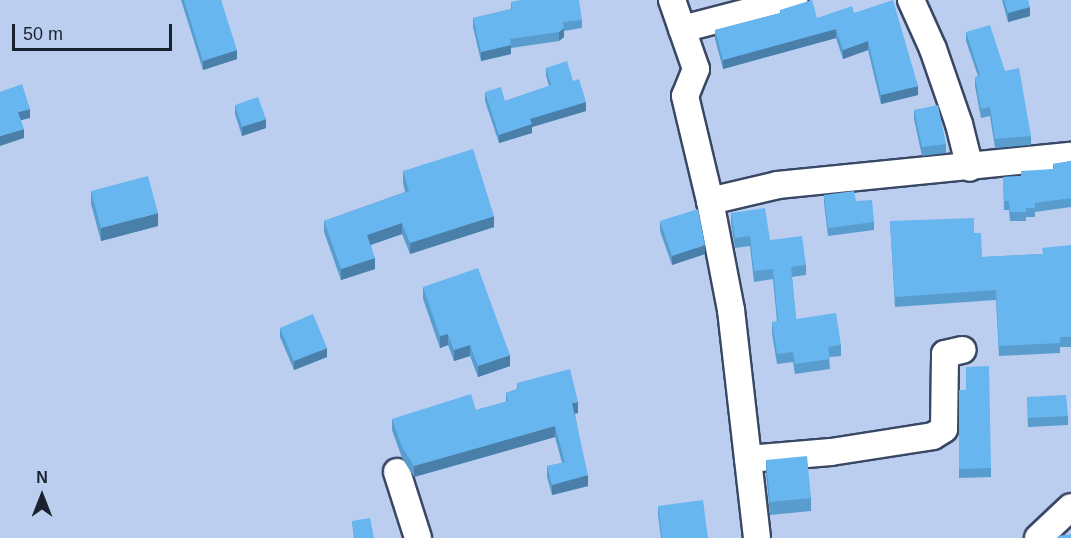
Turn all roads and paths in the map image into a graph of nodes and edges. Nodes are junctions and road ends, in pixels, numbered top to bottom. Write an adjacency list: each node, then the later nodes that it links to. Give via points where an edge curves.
1 (672, 0): 4 (street)
2 (794, 0): 4 (street)
3 (911, 0): 6 (street, via 937,59)
4 (682, 29): 7 (street, via 696,69 685,96)
5 (1071, 156): 6 (street)
6 (970, 168): 7 (street, via 778,185)
7 (710, 201): 9 (street, via 731,310)
8 (963, 350): 9 (street, via 945,354 944,429 933,436 831,452)
9 (748, 459): 13 (street)
10 (397, 472): 12 (street)
11 (1071, 507): 14 (street)
12 (418, 538)
13 (757, 538)
14 (1038, 538)

